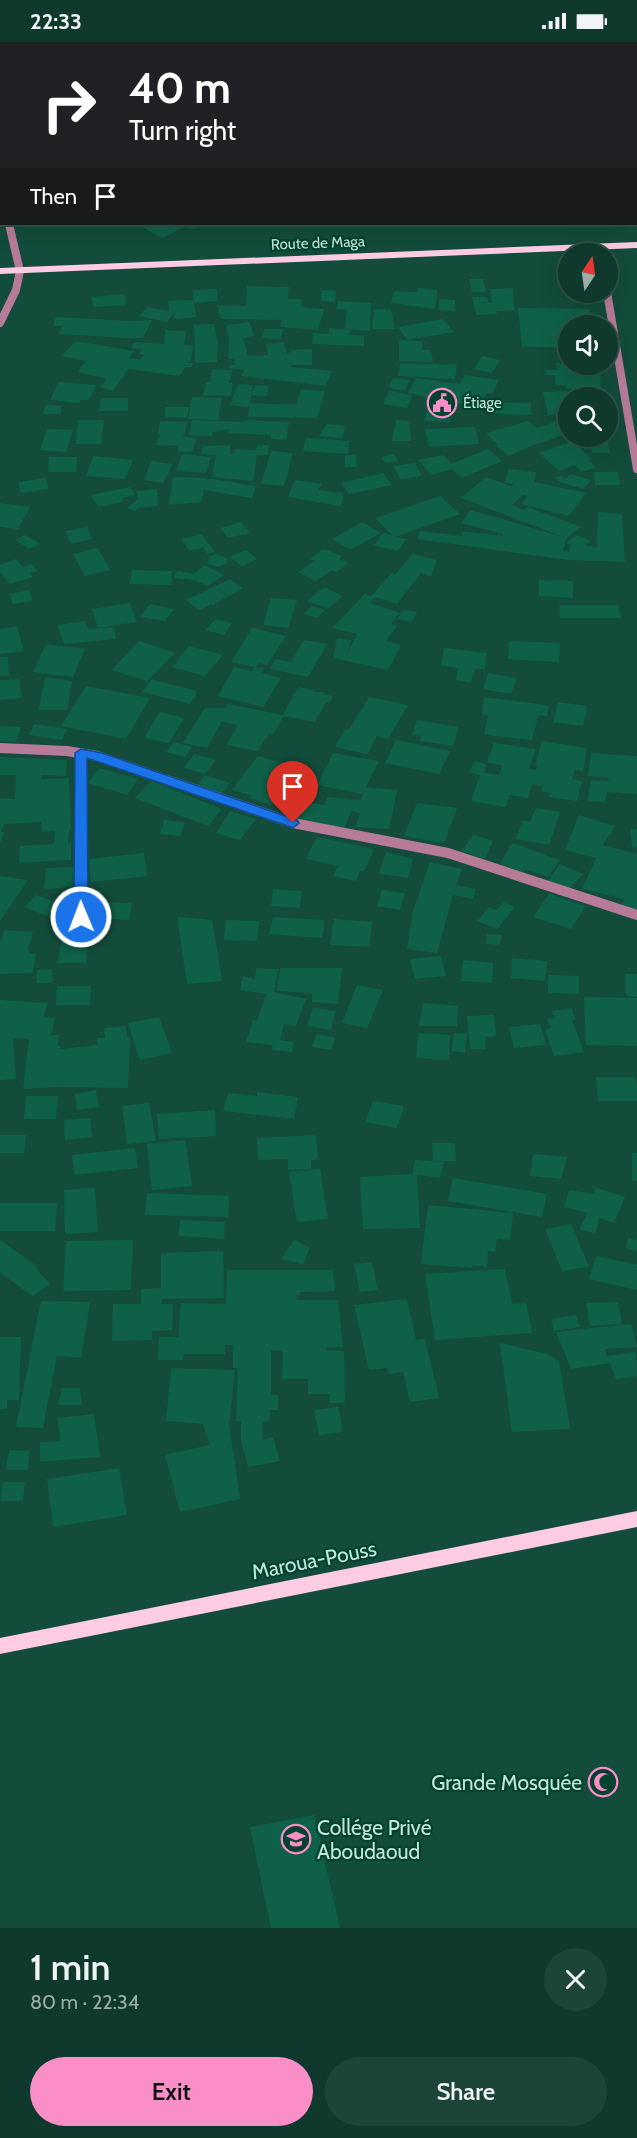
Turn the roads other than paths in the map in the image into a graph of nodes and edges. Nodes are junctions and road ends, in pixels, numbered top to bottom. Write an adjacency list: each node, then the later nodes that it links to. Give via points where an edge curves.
1 (9, 225): 6 (street)
2 (637, 245): 3 (main road, Route de Maga)
3 (618, 248)
4 (558, 252): 6 (main road, Route de Maga)
5 (0, 271): 6 (main road, Route de Maga)
6 (20, 271): 8 (street, via 16,290)
7 (609, 303): 9 (street)
8 (0, 323)
9 (637, 469)
10 (0, 748): 11 (street)
11 (81, 753): 12 (street, via 293,823 448,853); 13 (street)
12 (637, 915)
13 (81, 917)
14 (637, 1519): 15 (main road, Maroua-Pouss)
15 (0, 1646)

